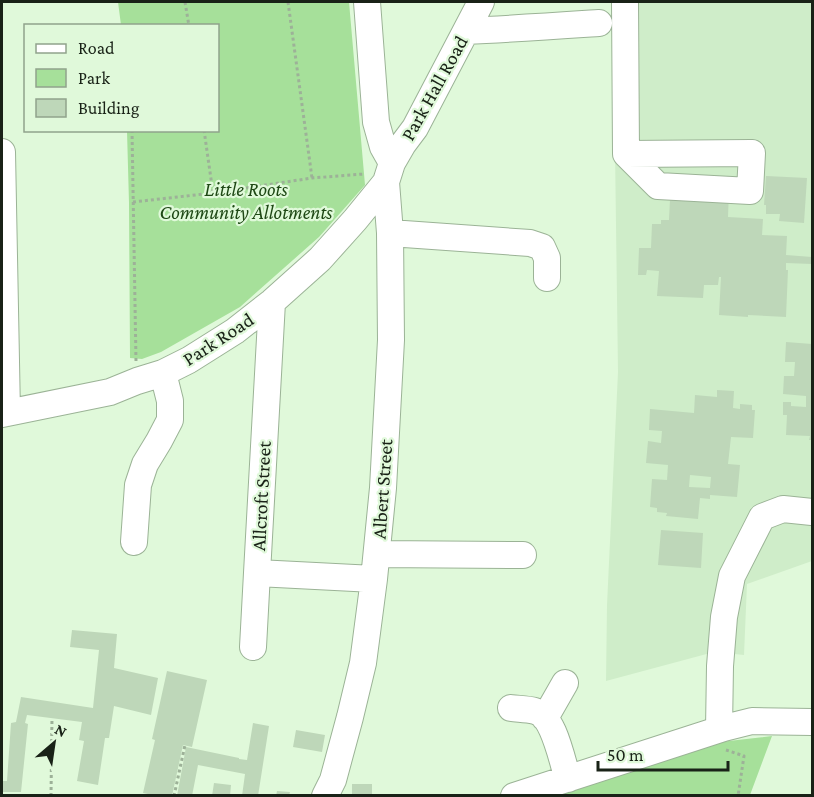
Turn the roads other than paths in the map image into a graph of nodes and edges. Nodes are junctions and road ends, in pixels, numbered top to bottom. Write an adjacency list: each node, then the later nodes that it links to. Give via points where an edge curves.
1 (367, 2): 8 (street, Albert Street, via 376,122)
2 (481, 2): 5 (street, Park Hall Road)
3 (625, 2): 7 (street)
4 (599, 23): 5 (street)
5 (466, 31): 8 (street, Park Hall Road)
6 (2, 152): 13 (street)
7 (626, 154)
8 (388, 174): 9 (street, Albert Street); 11 (street, Park Road, via 320,259)
9 (390, 233): 10 (street, via 531,243 542,247 547,258); 17 (street, Albert Street, via 391,340)
10 (547, 278)
11 (272, 302): 12 (street, Park Road, via 235,331); 18 (street, Allcroft Street)
12 (163, 373): 13 (street, Park Road, via 110,392); 15 (street, via 170,420 138,485)
13 (4, 414)
14 (813, 512): 24 (street, via 783,509 762,517 732,576 723,617)
15 (134, 542)
16 (523, 555): 17 (street, Allcroft Street)
17 (375, 567): 18 (street, Allcroft Street); 26 (street, Albert Street, via 363,663 333,780)
18 (257, 573): 19 (street)
19 (253, 647)
20 (565, 683): 22 (street)
21 (511, 708): 22 (street, via 537,711)
22 (545, 718): 25 (street)
23 (813, 722): 24 (street, via 752,721)
24 (719, 729): 25 (street)
25 (568, 779): 27 (street)
26 (325, 795)
27 (514, 795)

